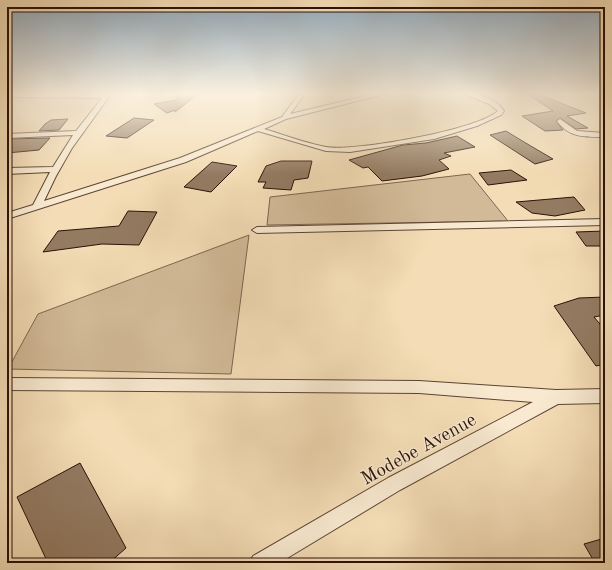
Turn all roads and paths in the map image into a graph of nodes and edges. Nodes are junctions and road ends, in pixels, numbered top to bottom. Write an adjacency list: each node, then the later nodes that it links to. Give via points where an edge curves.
1 (88, 121): 6 (street)
2 (278, 121): 5 (street)
3 (485, 121): 5 (street, via 431,137 350,150 326,149)
4 (560, 122): 7 (street, via 564,128 576,134)
5 (257, 129): 11 (street, via 183,160)
6 (79, 133): 8 (street); 9 (street)
7 (605, 135)
8 (7, 136)
9 (54, 169): 10 (street); 11 (street)
10 (7, 171)
11 (37, 207): 12 (street)
12 (7, 216)
13 (605, 222): 14 (street)
14 (258, 230)
15 (7, 384): 17 (street, via 419,387)
16 (605, 396): 17 (street, Modebe Avenue)
17 (556, 397): 18 (street, Modebe Avenue, via 394,484)
18 (260, 563)

